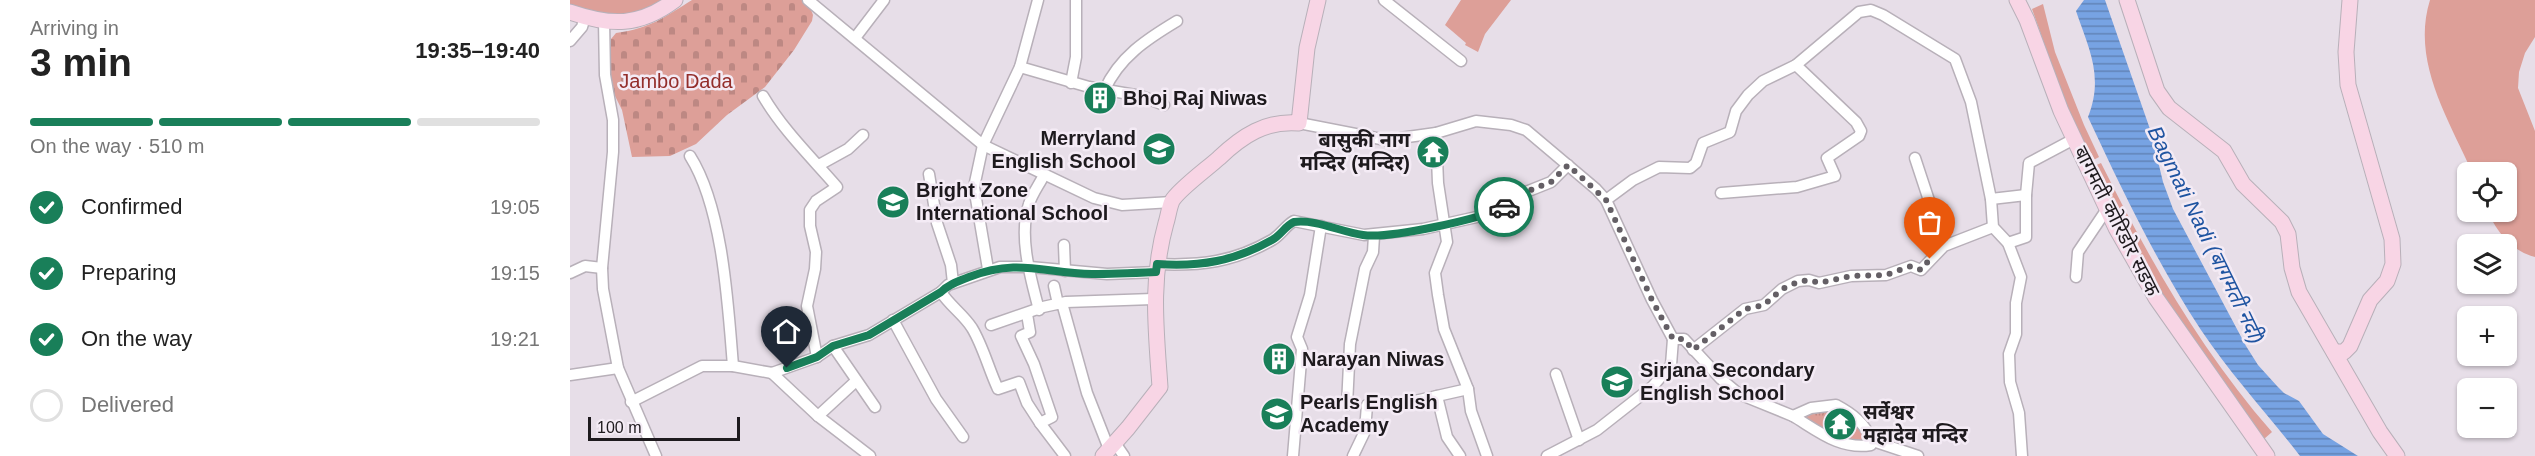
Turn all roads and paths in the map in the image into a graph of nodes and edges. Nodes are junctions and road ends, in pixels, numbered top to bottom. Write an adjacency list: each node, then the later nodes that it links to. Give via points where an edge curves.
1 (675, 0): 13 (main road, via 645,18)
2 (808, 0): 15 (street)
3 (884, 0): 15 (street)
4 (1038, 0): 19 (street)
5 (1076, 0): 20 (street, via 1076,57)
6 (1318, 0): 24 (main road, via 1307,48)
7 (1384, 0): 17 (street)
8 (2017, 0): 27 (main road, बागमती कोरिडोर सडक)
9 (2127, 0): 67 (main road, via 2157,90 2169,108 2224,151 2242,184 2282,222 2288,234 2295,282)
10 (2350, 0): 67 (main road, via 2348,86 2392,239 2393,264 2387,281 2370,300 2350,346 2344,352)
11 (570, 12): 12 (main road)
12 (585, 17): 13 (main road); 16 (street)
13 (604, 21): 49 (street, via 605,75 614,152)
14 (1177, 21): 21 (street, via 1132,52 1112,73)
15 (855, 38): 28 (street)
16 (570, 41)
17 (1461, 61)
18 (1796, 65): 35 (street, via 1856,122 1861,130 1859,136 1827,158 1835,176 1797,187); 37 (street, via 1864,10 1900,24 1955,59 1971,102); 38 (street, via 1763,81 1748,95 1736,111 1730,132 1703,143 1696,163 1690,168 1659,167)
19 (1020, 67): 20 (street); 28 (street)
20 (1071, 82): 21 (street)
21 (1104, 90): 23 (street, via 1141,96)
22 (763, 96): 31 (street, via 799,147)
23 (1164, 105)
24 (1299, 123): 25 (street, via 1386,140); 39 (main road, via 1264,126 1246,135)
25 (1436, 133): 32 (street, via 1476,121 1511,125 1526,130); 41 (street)
26 (863, 135): 31 (street, via 848,149)
27 (2074, 139): 36 (street, via 2029,163); 40 (main road, बागमती कोरिडोर सडक)
28 (983, 145): 34 (street); 51 (street, via 974,188)
29 (690, 156): 69 (street, via 702,175 718,238)
30 (1915, 158): 47 (street)
31 (819, 165): 68 (street, via 837,187 810,210 816,269 807,306)
32 (1568, 165): 38 (street); 41 (street, via 1551,182 1495,212)
33 (929, 174): 55 (street)
34 (1044, 175): 39 (street, via 1094,198 1122,205); 48 (street, via 1026,218 1026,255)
35 (1721, 193)
36 (2025, 195): 37 (street); 45 (street, via 2026,237)
37 (1991, 199): 43 (street)
38 (1606, 200): 64 (street)
39 (1172, 202): 50 (main road)
40 (2107, 209): 54 (street, via 2078,252); 99 (main road, बागमती कोरिडोर सडक, via 2156,298)
41 (1444, 223): 44 (street); 75 (street, via 1447,242 1435,273 1438,295 1444,329)
42 (1321, 226): 44 (street); 50 (street, via 1294,222 1259,247 1207,264); 92 (street, via 1310,295 1297,337 1302,349)
43 (1993, 227): 45 (street); 47 (street)
44 (1374, 236): 78 (street, via 1350,344)
45 (2008, 243): 98 (street, via 2020,277 2016,334 2009,354)
46 (1064, 245): 52 (street)
47 (1944, 246): 66 (street, via 1921,270 1911,266 1886,275 1798,282 1782,289 1764,305 1745,309)
48 (1030, 267): 51 (street); 52 (street); 60 (street)
49 (602, 268): 53 (street, via 585,266); 70 (street)
50 (1157, 268): 52 (street, via 1107,274); 58 (main road)
51 (988, 270): 55 (street)
52 (1065, 271)
53 (570, 273)
54 (2076, 277)
55 (953, 283): 57 (street)
56 (1054, 286): 59 (street)
57 (941, 292): 62 (street); 82 (street, via 973,329 998,389 1019,382)
58 (1154, 299): 59 (street); 86 (main road, via 1160,387)
59 (1060, 304): 60 (street); 86 (street)
60 (1039, 310): 61 (street)
61 (1027, 314): 63 (street); 82 (street, via 1030,332 1021,336 1052,417)
62 (893, 320): 65 (street, via 869,335); 83 (street, via 936,399)
63 (991, 326)
64 (1673, 339): 66 (street, via 1684,339); 84 (street, via 1671,365 1653,386)
65 (833, 346): 68 (street); 74 (street)
66 (1693, 350): 81 (street, via 1739,394)
67 (2334, 352): 100 (main road)
68 (817, 357): 71 (street)
69 (733, 366): 71 (street); 77 (street, via 702,366)
70 (618, 368): 73 (street); 77 (street)
71 (772, 373): 80 (street)
72 (1556, 374): 84 (street)
73 (570, 375)
74 (856, 381): 79 (street); 80 (street)
75 (1468, 389): 76 (street); 95 (street, via 1471,411)
76 (1437, 396): 93 (street, via 1367,405 1365,431); 94 (street, via 1448,437)
77 (631, 402): 88 (street)
78 (1347, 405)
79 (875, 407)
80 (818, 416): 89 (street)
81 (1793, 416): 85 (street, via 1843,445 1858,447); 85 (street, via 1812,408 1836,405 1865,426)
82 (1040, 423): 90 (street)
83 (963, 437)
84 (1579, 440): 87 (street)
85 (1873, 441): 97 (street)
86 (1109, 449): 91 (street)
87 (1567, 452): 96 (street)
88 (656, 456)
89 (870, 456)
90 (1065, 456)
91 (1124, 456)
92 (1293, 456)
93 (1353, 456)
94 (1460, 456)
95 (1487, 456)
96 (1546, 456)
97 (1916, 456)
98 (2022, 456)
99 (2267, 456)
100 (2397, 456)

